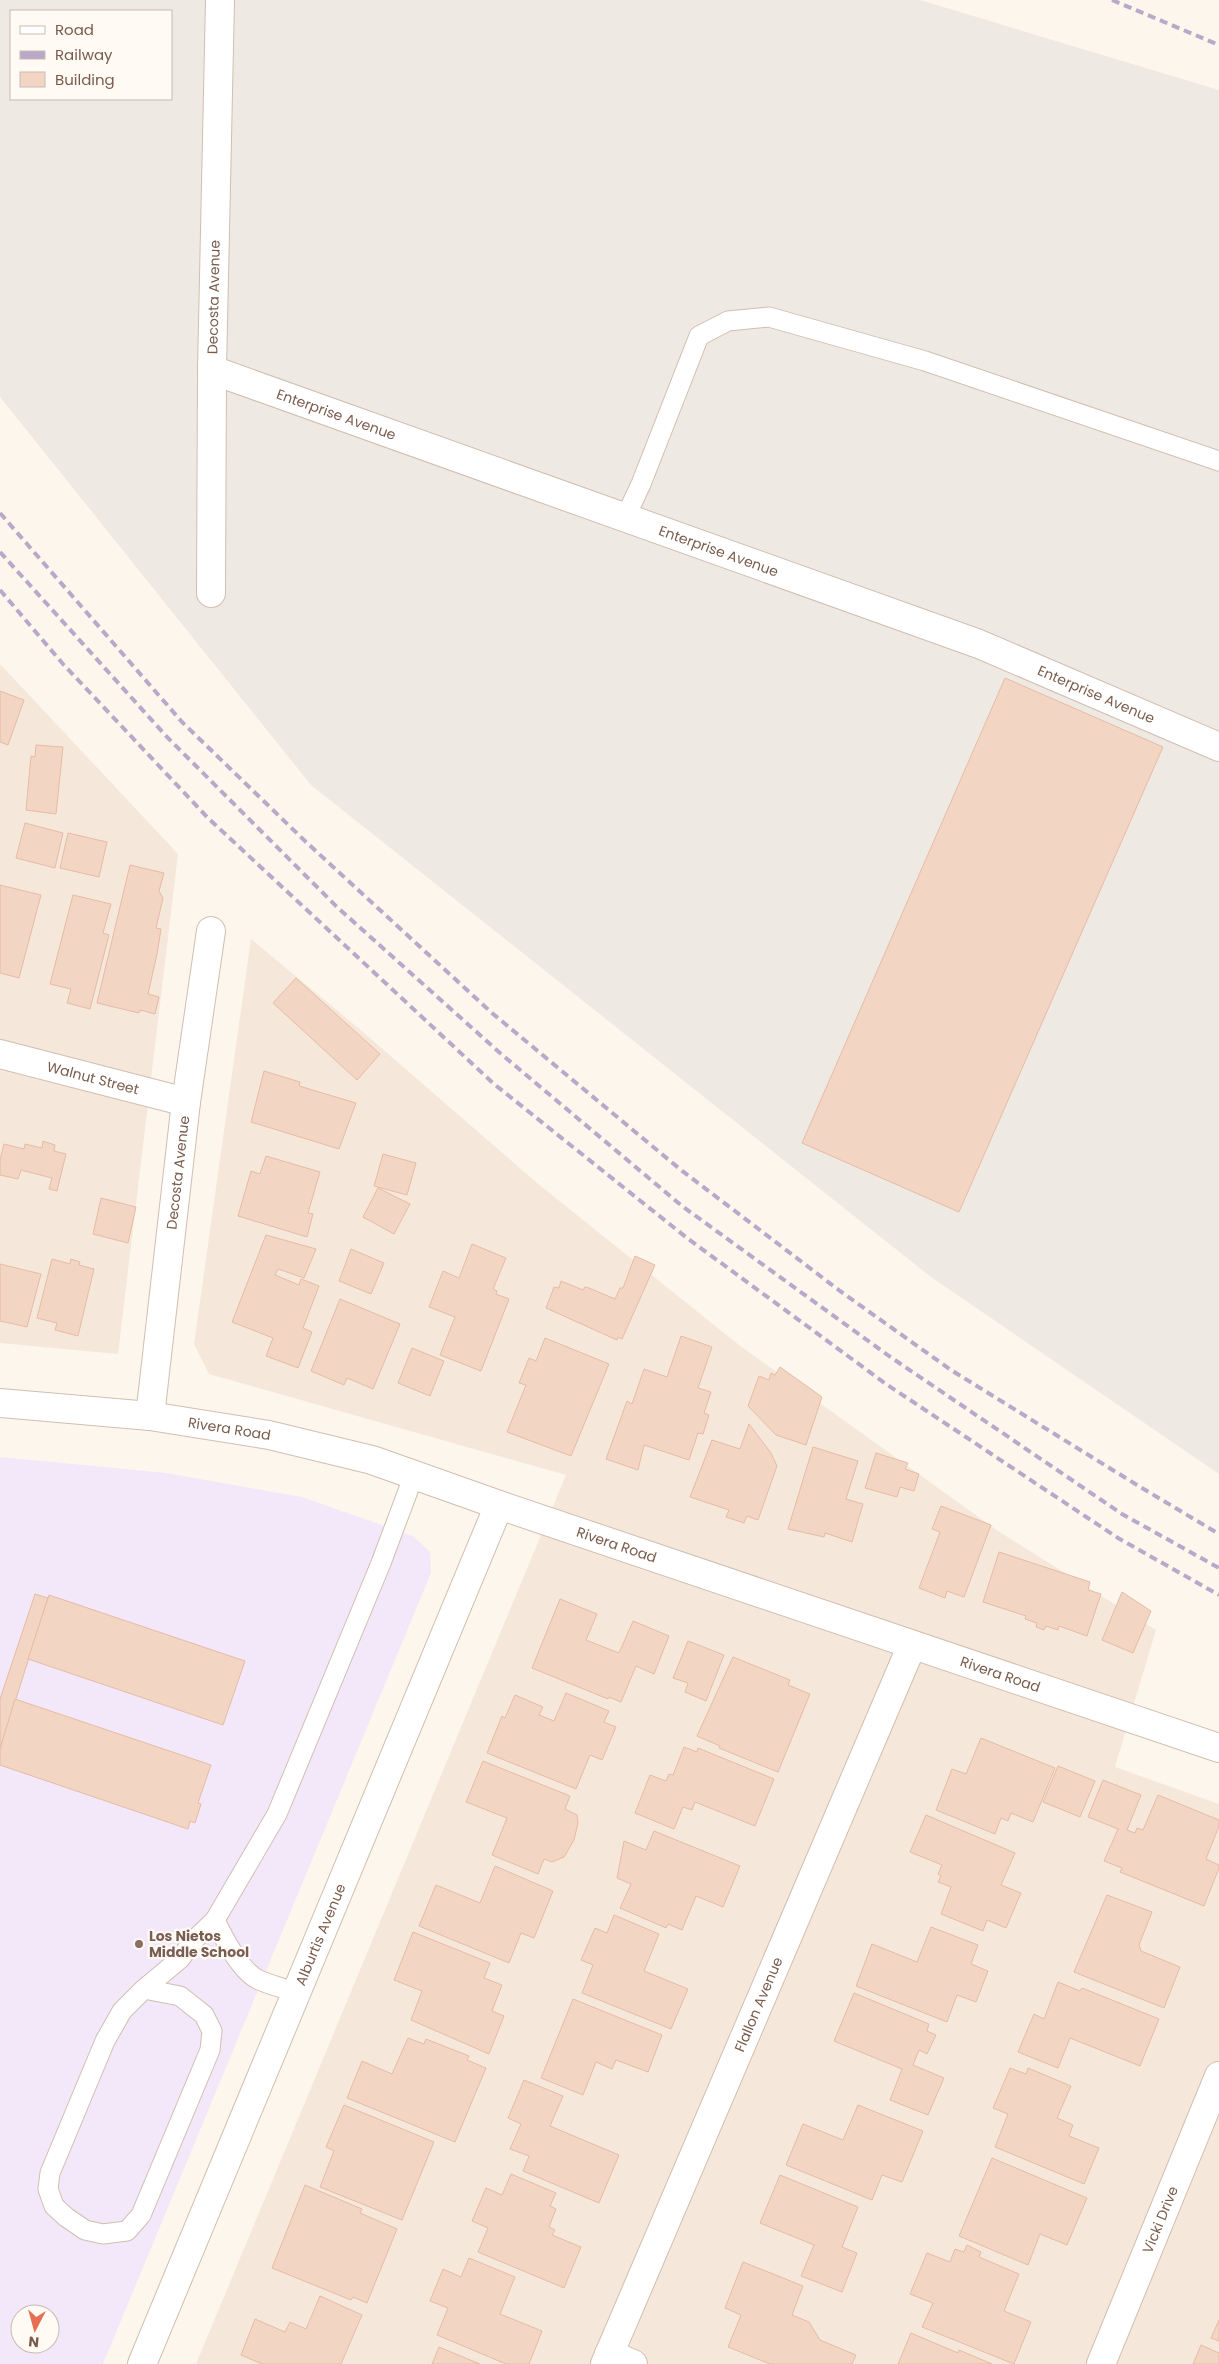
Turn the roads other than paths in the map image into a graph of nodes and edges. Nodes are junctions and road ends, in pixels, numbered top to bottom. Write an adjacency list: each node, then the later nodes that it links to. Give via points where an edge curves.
1 (220, 0): 2 (street, Decosta Avenue)
2 (212, 370): 4 (street, Enterprise Avenue); 5 (street, Decosta Avenue)
3 (1219, 461): 4 (lane, via 925,361 769,316 728,322 700,336)
4 (625, 518): 6 (street, Enterprise Avenue, via 979,644)
5 (211, 593)
6 (1219, 747)
7 (211, 931): 9 (street, Decosta Avenue)
8 (0, 1054): 9 (street, Walnut Street)
9 (186, 1102): 11 (street, Decosta Avenue)
10 (0, 1403): 11 (street, Rivera Road)
11 (150, 1416): 12 (street, Rivera Road, via 269,1435 372,1460)
12 (414, 1475): 13 (street, Rivera Road); 16 (lane, via 277,1814)
13 (499, 1505): 14 (street, Rivera Road); 18 (street, Alburtis Avenue)
14 (912, 1645): 15 (street, Rivera Road); 20 (street, Flallon Avenue)
15 (1219, 1748)
16 (215, 1920): 17 (lane, via 180,1959); 18 (lane, via 225,1943 258,1980)
17 (144, 1989): 17 (lane, via 122,2011 105,2041 50,2173 48,2189 54,2206 85,2230 103,2234 127,2231 141,2215 210,2050 212,2031 204,2015 180,1996)
18 (296, 1993): 21 (street, Alburtis Avenue)
19 (1219, 2076): 22 (street, Vicki Drive)
20 (616, 2361)
21 (142, 2364)
22 (1101, 2364)

